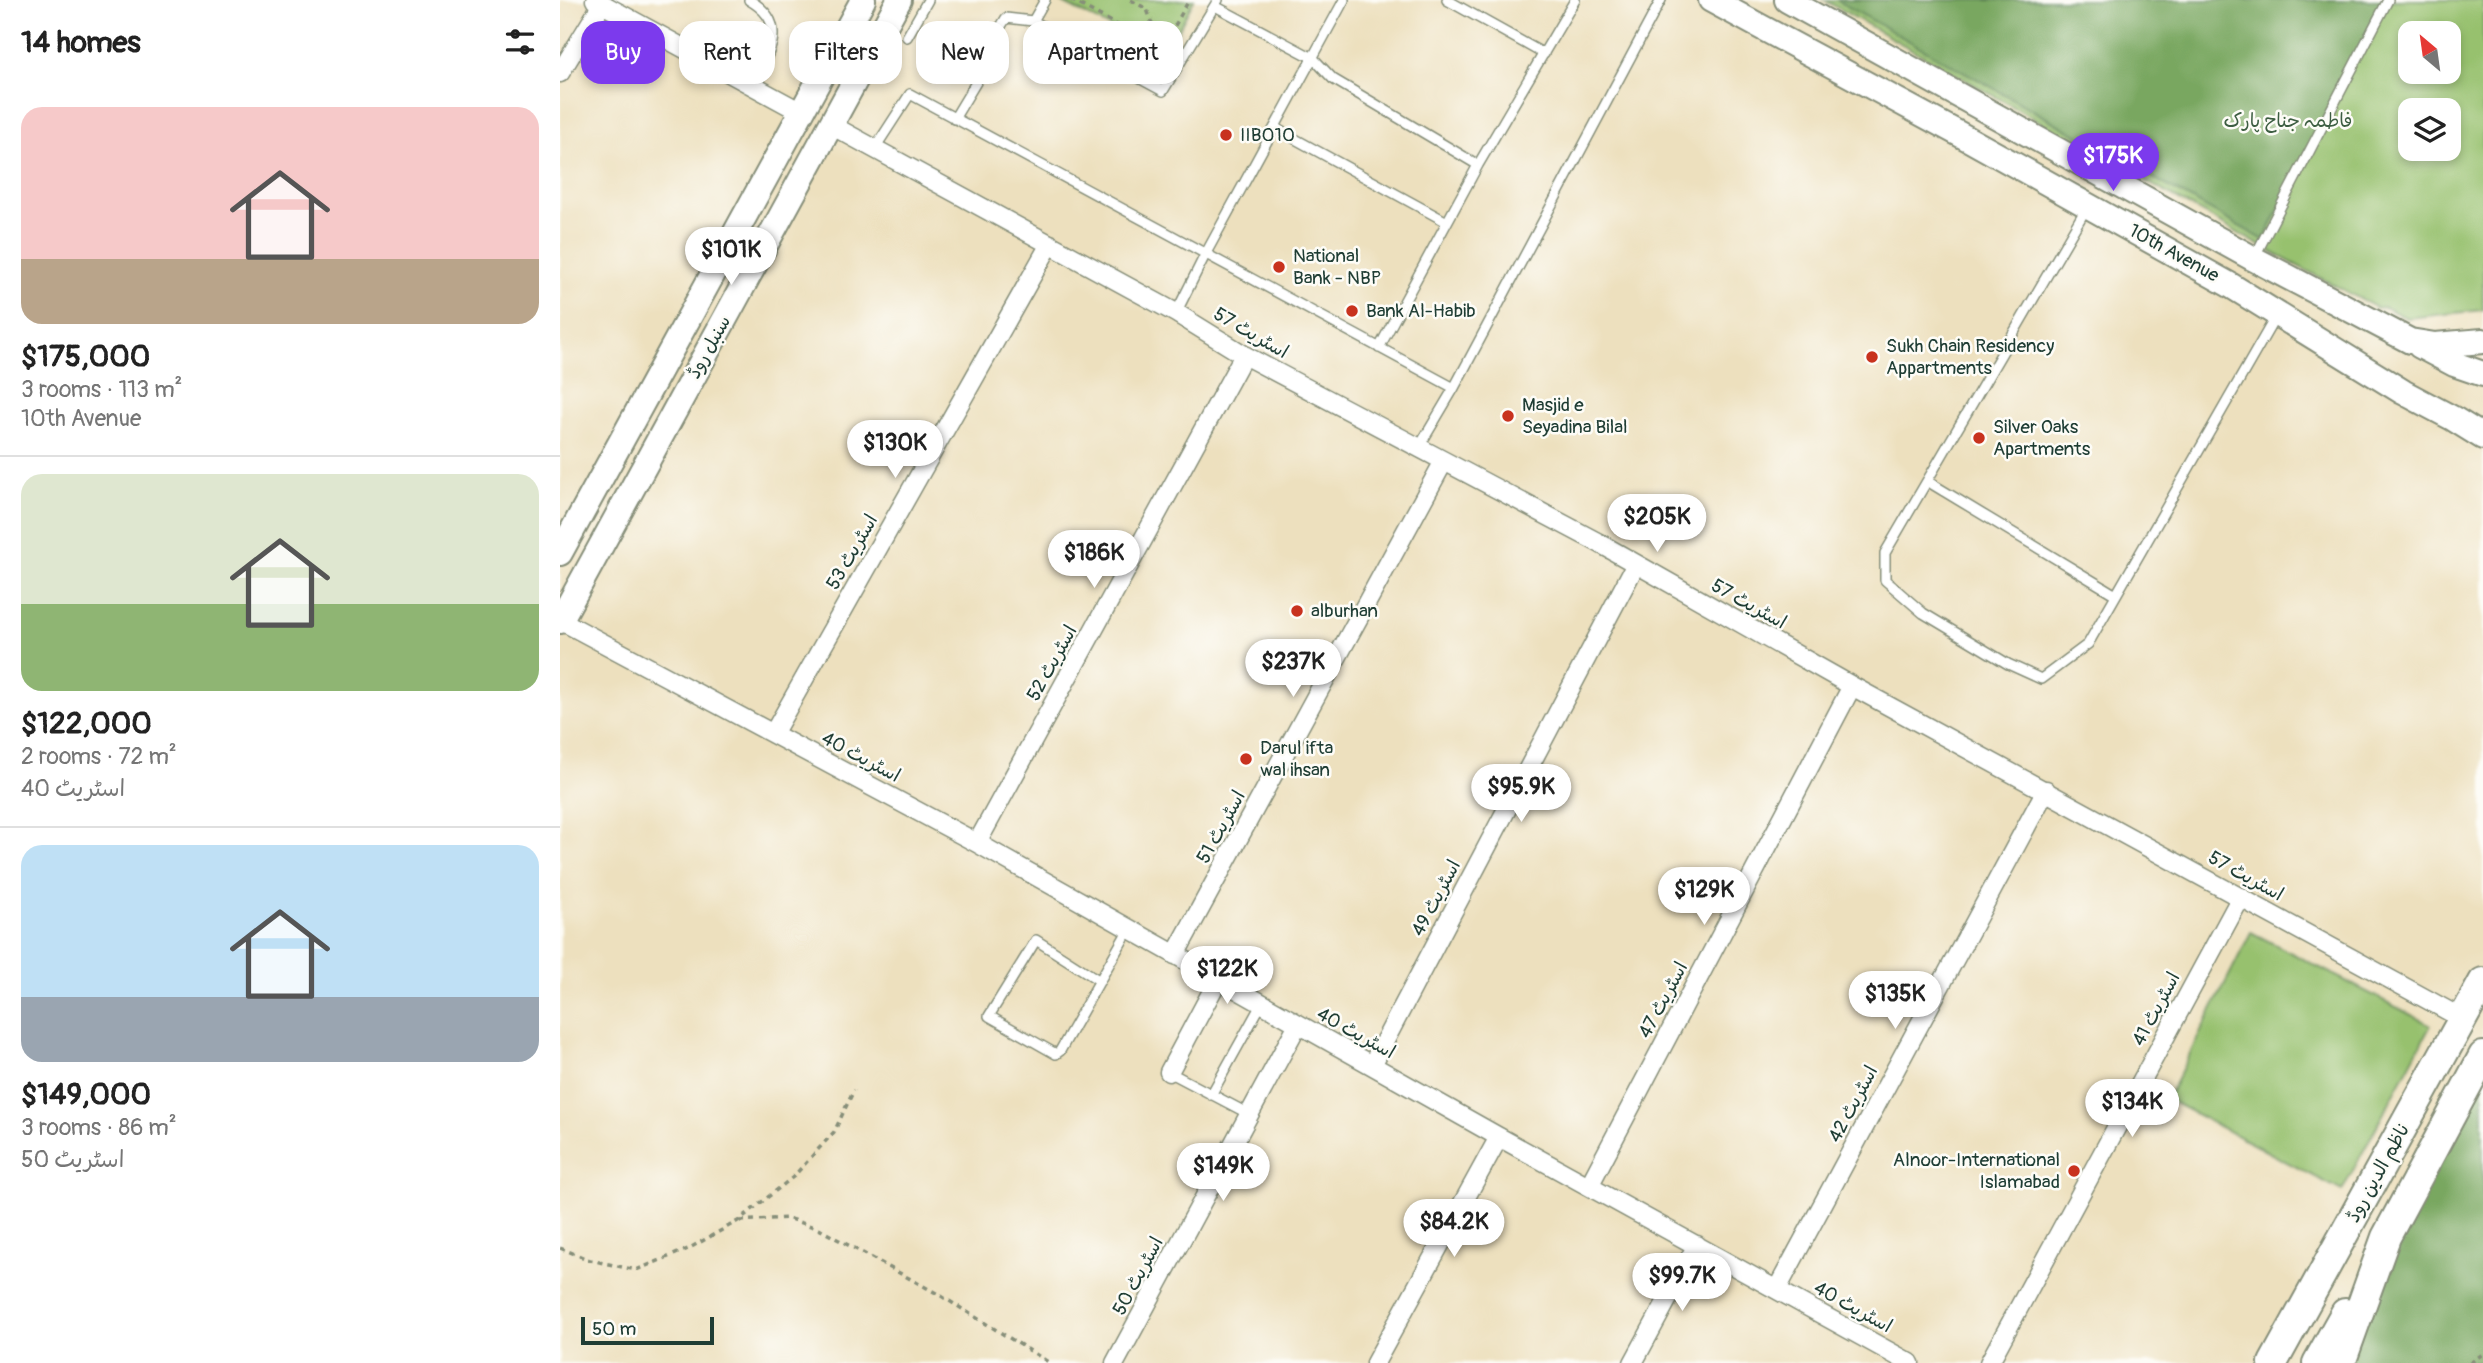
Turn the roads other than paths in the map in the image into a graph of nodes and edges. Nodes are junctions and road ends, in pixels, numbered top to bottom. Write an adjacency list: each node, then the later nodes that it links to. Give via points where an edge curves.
1 (749, 0): 15 (lane, via 765,11)
2 (863, 0): 28 (main road, سنبل روڈ)
3 (899, 0): 30 (main road, سنبل روڈ)
4 (928, 0): 17 (lane)
5 (1045, 0): 16 (lane)
6 (1344, 0): 22 (lane)
7 (1447, 0): 20 (lane)
8 (1575, 0): 20 (lane)
9 (1661, 0): 46 (lane)
10 (1711, 0): 24 (main road, 10th Avenue)
11 (1787, 0): 19 (main road, 10th Avenue)
12 (2388, 0): 38 (lane)
13 (599, 2): 18 (street); 23 (street)
14 (1216, 3): 21 (lane); 22 (lane)
15 (770, 21)
16 (1033, 21): 29 (lane, via 1006,18 981,59 984,69)
17 (907, 37)
18 (679, 45)
19 (1869, 45): 24 (main road); 38 (main road, 10th Avenue)
20 (1544, 54): 33 (lane)
21 (1183, 58)
22 (1313, 58): 31 (lane); 33 (lane, via 1333,79)
23 (560, 73)
24 (1852, 76): 34 (main road, 10th Avenue)
25 (752, 84): 28 (street)
26 (1150, 84): 27 (lane, via 1163,91)
27 (1167, 84)
28 (801, 111): 51 (main road, سنبل روڈ)
29 (954, 119): 32 (lane, via 910,94); 37 (lane)
30 (831, 125): 32 (street, اسٹریٹ 57); 54 (main road, سنبل روڈ)
31 (1275, 128): 35 (lane); 37 (lane)
32 (875, 148): 36 (street, اسٹریٹ 57)
33 (1478, 165): 35 (lane)
34 (2088, 205): 40 (main road, 10th Avenue); 50 (lane)
35 (1447, 222): 43 (lane)
36 (1050, 244): 39 (street, اسٹریٹ 57); 56 (street, اسٹریٹ 53)
37 (1205, 255): 39 (lane); 43 (lane)
38 (2254, 259): 41 (main road, 10th Avenue)
39 (1176, 313): 44 (street, اسٹریٹ 57)
40 (2277, 314): 47 (main road, 10th Avenue); 53 (lane)
41 (2410, 341): 42 (main road, 10th Avenue, via 2435,345); 45 (main road)
42 (2483, 341)
43 (1379, 348): 46 (lane)
44 (1244, 355): 48 (street, اسٹریٹ 57); 58 (street, اسٹریٹ 52)
45 (2483, 374)
46 (1454, 388): 48 (lane)
47 (2483, 436)
48 (1419, 447): 49 (street, اسٹریٹ 57)
49 (1444, 461): 52 (street, اسٹریٹ 57); 61 (street, اسٹریٹ 51)
50 (1927, 481): 53 (lane); 53 (lane, via 1885,553 1885,580 1934,619 2008,664 2041,679 2088,644)
51 (560, 553)
52 (1636, 564): 55 (street, اسٹریٹ 57); 69 (street, اسٹریٹ 49)
53 (2116, 595)
54 (560, 621): 56 (street, اسٹریٹ 40)
55 (1852, 685): 57 (street, اسٹریٹ 57); 74 (street, اسٹریٹ 47)
56 (773, 734): 58 (street, اسٹریٹ 40)
57 (2046, 790): 59 (street, اسٹریٹ 57); 77 (street, اسٹریٹ 42)
58 (977, 843): 60 (street, اسٹریٹ 40)
59 (2241, 897): 66 (street, اسٹریٹ 57); 82 (street, اسٹریٹ 41)
60 (1129, 929): 61 (street, اسٹریٹ 40); 63 (lane)
61 (1175, 955): 62 (street, اسٹریٹ 40)
62 (1218, 980): 65 (street, اسٹریٹ 40); 70 (street)
63 (1101, 981): 63 (lane, via 1036,940 989,1016 1056,1054)
64 (2483, 982): 66 (main road, ناظم الدین روڈ)
65 (1262, 1003): 67 (street, اسٹریٹ 40); 71 (lane)
66 (2463, 1019): 83 (main road, ناظم الدین روڈ)
67 (1298, 1024): 69 (street, اسٹریٹ 40); 72 (street, اسٹریٹ 50)
68 (2483, 1056): 75 (main road, ناظم الدین روڈ)
69 (1372, 1065): 73 (street, اسٹریٹ 40)
70 (1169, 1072): 71 (lane)
71 (1211, 1094): 72 (lane)
72 (1249, 1114): 78 (street, اسٹریٹ 50)
73 (1499, 1137): 74 (street, اسٹریٹ 40); 79 (street)
74 (1589, 1186): 76 (street, اسٹریٹ 40)
75 (2386, 1237): 84 (main road); 85 (main road, ناظم الدین روڈ)
76 (1697, 1245): 77 (street, اسٹریٹ 40); 80 (street)
77 (1777, 1289): 81 (street, اسٹریٹ 40)
78 (1115, 1363)
79 (1375, 1363)
80 (1633, 1363)
81 (1910, 1363)
82 (1989, 1363)
83 (2273, 1363)
84 (2317, 1363)
85 (2342, 1363)

